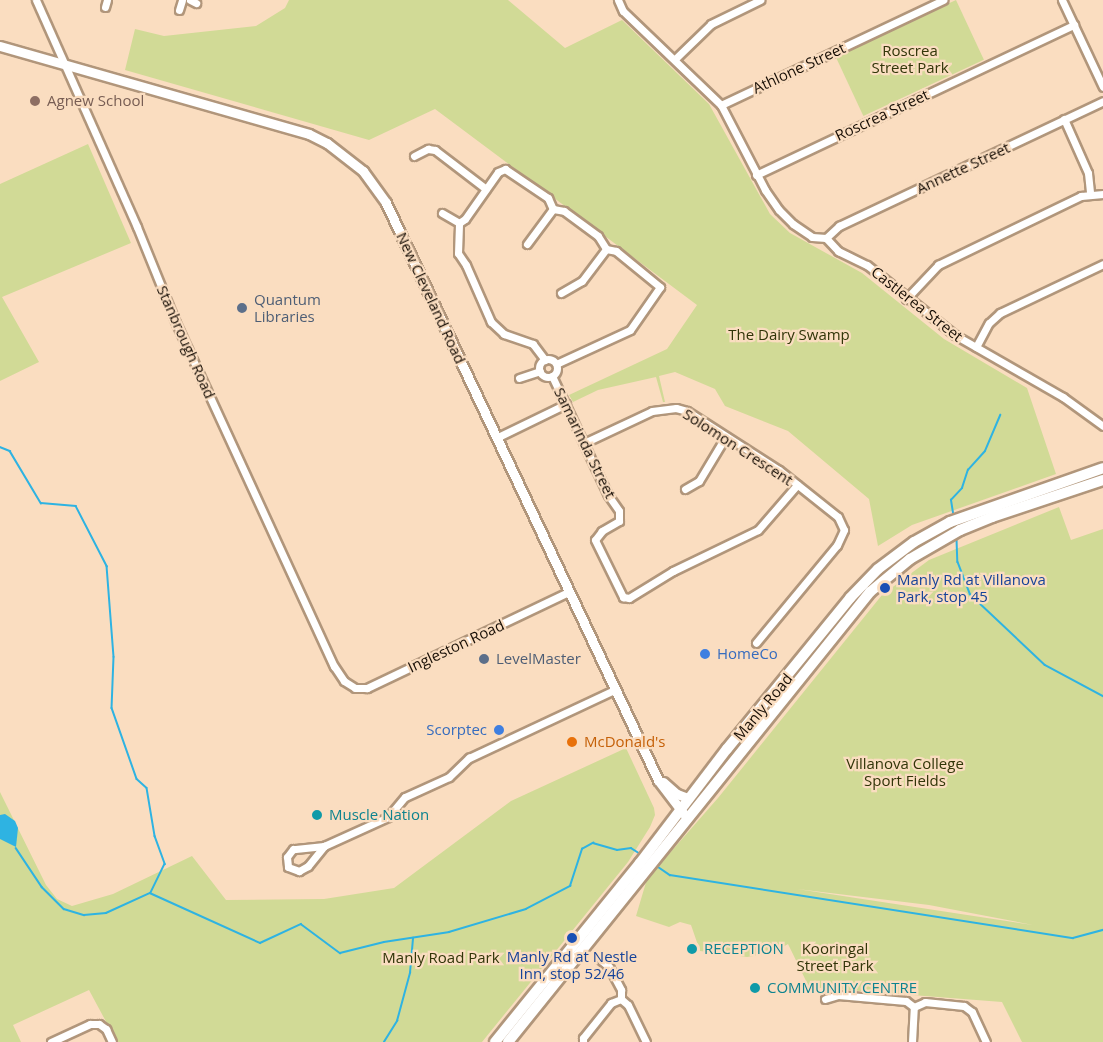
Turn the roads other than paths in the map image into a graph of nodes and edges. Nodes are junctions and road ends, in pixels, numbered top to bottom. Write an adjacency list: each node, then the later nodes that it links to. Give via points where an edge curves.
1 (36, 0): 11 (street, Stanbrough Road)
2 (182, 0): 7 (street)
3 (618, 0): 10 (street, Castlerea Street, via 623,11)
4 (760, 0): 10 (street, via 711,24)
5 (943, 0): 14 (street, Athlone Street)
6 (1062, 0): 8 (street)
7 (179, 10)
8 (1074, 25): 12 (street); 17 (street, Roscrea Street)
9 (0, 46): 11 (street, New Cleveland Road)
10 (675, 59): 14 (street, Castlerea Street)
11 (65, 64): 39 (street, New Cleveland Road, via 309,134 363,171 386,203); 47 (street, Stanbrough Road, via 176,323)
12 (1103, 87)
13 (1103, 101): 15 (street, Annette Street)
14 (721, 105): 17 (street, Castlerea Street)
15 (1064, 119): 19 (street, via 1088,173); 24 (street, Annette Street, via 839,226)
16 (414, 156): 18 (street, via 435,150)
17 (756, 175): 24 (street, Castlerea Street, via 793,224 812,237)
18 (486, 189): 21 (street, via 501,170 508,170 548,198); 23 (street)
19 (1090, 193): 20 (street); 29 (street, via 938,265)
20 (1103, 194)
21 (553, 209): 25 (street); 26 (street, via 564,211 598,236)
22 (442, 213): 23 (street)
23 (459, 223): 31 (street, via 458,253 491,322 504,334 533,344)
24 (826, 238): 29 (street, Castlerea Street, via 838,251 867,265)
25 (527, 244)
26 (606, 249): 28 (street, via 582,280); 32 (street, via 616,251 656,281 659,292 630,330)
27 (1103, 264): 30 (street, via 1000,313 989,323)
28 (561, 293)
29 (906, 299): 30 (street, Castlerea Street)
30 (976, 348): 37 (street, Castlerea Street, via 1070,401)
31 (544, 360): 32 (street); 33 (street)
32 (556, 364): 34 (street, Samarinda Street)
33 (540, 372): 34 (street, Samarinda Street); 35 (street)
34 (552, 376): 36 (street, Samarinda Street)
35 (519, 378)
36 (566, 404): 39 (street); 40 (street, Samarinda Street)
37 (1103, 426)
38 (726, 436): 40 (street, Solomon Crescent, via 687,411 665,408); 43 (street, Solomon Crescent); 44 (street, via 699,481)
39 (496, 438): 45 (street, New Cleveland Road)
40 (584, 443): 43 (street, Samarinda Street, via 608,495 620,511 619,521 595,540 623,597 629,598 673,571 758,530)
41 (1103, 468): 50 (main road, Manly Road, via 950,522 890,559 850,598)
42 (1103, 480): 52 (main road, Manly Road, via 960,530 882,580 853,610)
43 (798, 485): 46 (street, Solomon Crescent, via 838,517 843,523 843,535)
44 (686, 489)
45 (568, 592): 47 (street, Ingleston Road, via 367,688 355,688); 48 (street, New Cleveland Road)
46 (756, 643)
47 (344, 681)
48 (614, 690): 49 (street, New Cleveland Road); 53 (street, via 469,758 448,777 405,797 388,818)
49 (658, 780): 50 (street); 51 (street, New Cleveland Road, via 658,791)
50 (688, 798): 51 (main road, Manly Road)
51 (678, 811): 52 (street, New Cleveland Road); 60 (main road, Manly Road)
52 (687, 819): 61 (main road, Manly Road)
53 (324, 846): 53 (street, via 308,866 299,871 288,867 287,857 293,849)
54 (601, 960): 55 (street, via 621,990)
55 (621, 999): 62 (street, via 611,1003); 63 (street, via 628,1005)
56 (825, 999): 57 (street, via 838,995 906,1001)
57 (914, 1007): 64 (street); 65 (street, via 925,1002 964,1006 972,1012)
58 (51, 1042): 59 (street, via 90,1024 105,1029)
59 (111, 1042)
60 (495, 1042)
61 (508, 1042)
62 (583, 1042)
63 (646, 1042)
64 (912, 1042)
65 (986, 1042)

